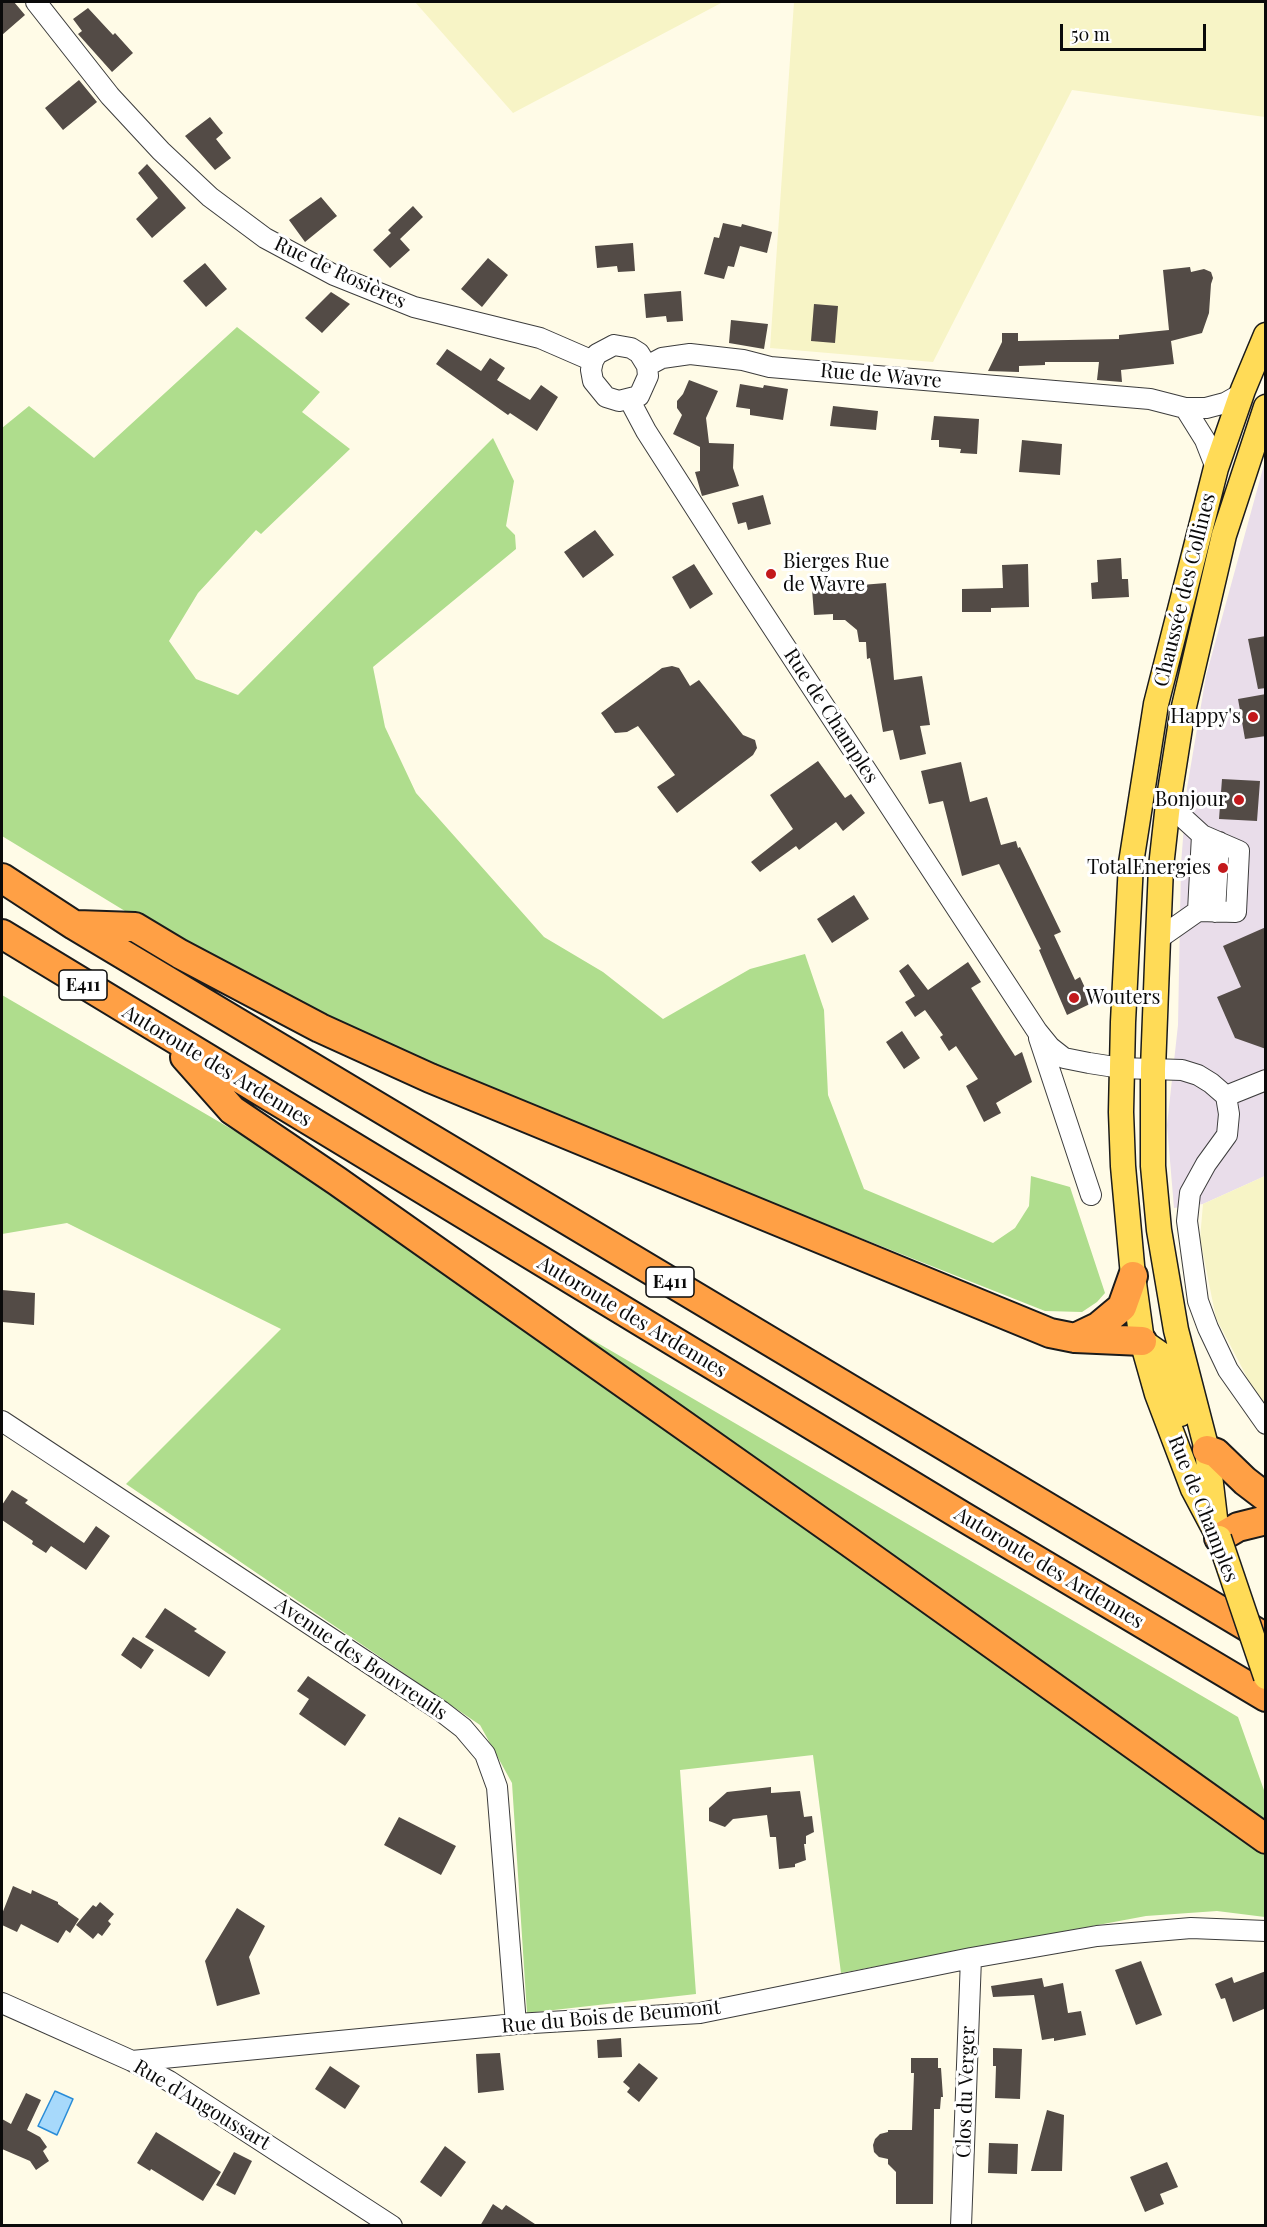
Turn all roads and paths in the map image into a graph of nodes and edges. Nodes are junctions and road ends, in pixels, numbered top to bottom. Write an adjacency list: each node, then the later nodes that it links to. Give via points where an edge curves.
1 (36, 2): 3 (street, Rue de Rosières, via 110,96 161,151 210,197 265,238 334,275 414,307 540,338)
2 (1266, 335): 5 (main road, Chaussée des Collines)
3 (593, 361): 4 (street, via 604,348 620,345 639,353); 6 (street, via 593,381 599,390 619,401)
4 (647, 366): 6 (street, via 645,386 639,396); 7 (street, Rue de Wavre, via 662,358 690,354 770,367 1150,399)
5 (1241, 394): 7 (street, Rue de Wavre, via 1225,403); 10 (main road, Chaussée des Collines)
6 (629, 399): 19 (street, Rue de Champles, via 712,535)
7 (1185, 408): 10 (street, via 1205,440)
8 (1265, 409): 11 (main road, Chaussée des Collines)
9 (1266, 450): 11 (street)
10 (1216, 468): 21 (main road, Chaussée des Collines, via 1156,704 1142,789 1131,863)
11 (1240, 480): 12 (main road, Chaussée des Collines, via 1199,638)
12 (1168, 804): 13 (street); 18 (main road, Chaussée des Collines)
13 (1210, 838): 15 (street); 15 (street, via 1239,851 1236,912)
14 (2, 878): 16 (highway, E411)
15 (1206, 911): 18 (street)
16 (74, 925): 27 (highway, via 135,927 320,1028 430,1078 1039,1329); 36 (highway, E411)
17 (2, 934): 20 (highway, Autoroute des Ardennes / E411)
18 (1158, 939): 22 (main road, Chaussée des Collines)
19 (1036, 1030): 21 (street, Rue de Champles, via 1064,1058); 25 (street, Rue de Champles)
20 (165, 1035): 38 (highway, Autoroute des Ardennes / E411); 39 (highway, via 232,1110)
21 (1121, 1068): 22 (street, Rue de Champles); 26 (main road, Chaussée des Collines, via 1123,1166)
22 (1153, 1069): 24 (street, via 1198,1075); 31 (main road, Chaussée des Collines, via 1153,1166 1159,1230 1176,1330)
23 (1266, 1080): 24 (street)
24 (1226, 1096): 30 (street, via 1227,1135 1190,1193 1187,1221 1198,1301 1208,1328 1228,1370)
25 (1091, 1195)
26 (1133, 1276): 27 (highway, via 1122,1307 1098,1327); 28 (main road, Chaussée des Collines)
27 (1075, 1338): 28 (highway)
28 (1142, 1341): 32 (main road, via 1167,1363)
29 (2, 1421): 43 (street, Avenue des Bouvreuils, via 463,1728 485,1754 497,1787)
30 (1266, 1424)
31 (1207, 1450): 32 (main road, Chaussée des Collines); 33 (highway, via 1216,1453)
32 (1203, 1495): 35 (main road, Rue de Champles)
33 (1266, 1497)
34 (1258, 1521): 35 (highway)
35 (1219, 1538): 37 (main road, Rue de Champles, bridge)
36 (1266, 1638)
37 (1266, 1677)
38 (1266, 1697)
39 (1266, 1839)
40 (1266, 1931): 41 (street, Rue du Bois de Beumont, via 1191,1928 1096,1936)
41 (971, 1958): 43 (street, Rue du Bois de Beumont, via 700,2013); 46 (street, Clos du Verger)
42 (2, 2003): 44 (street, Rue d'Angoussart)
43 (516, 2024): 44 (street, Rue du Bois de Beumont)
44 (132, 2061): 45 (street, Rue d'Angoussart, via 169,2080)
45 (392, 2226)
46 (961, 2226)

